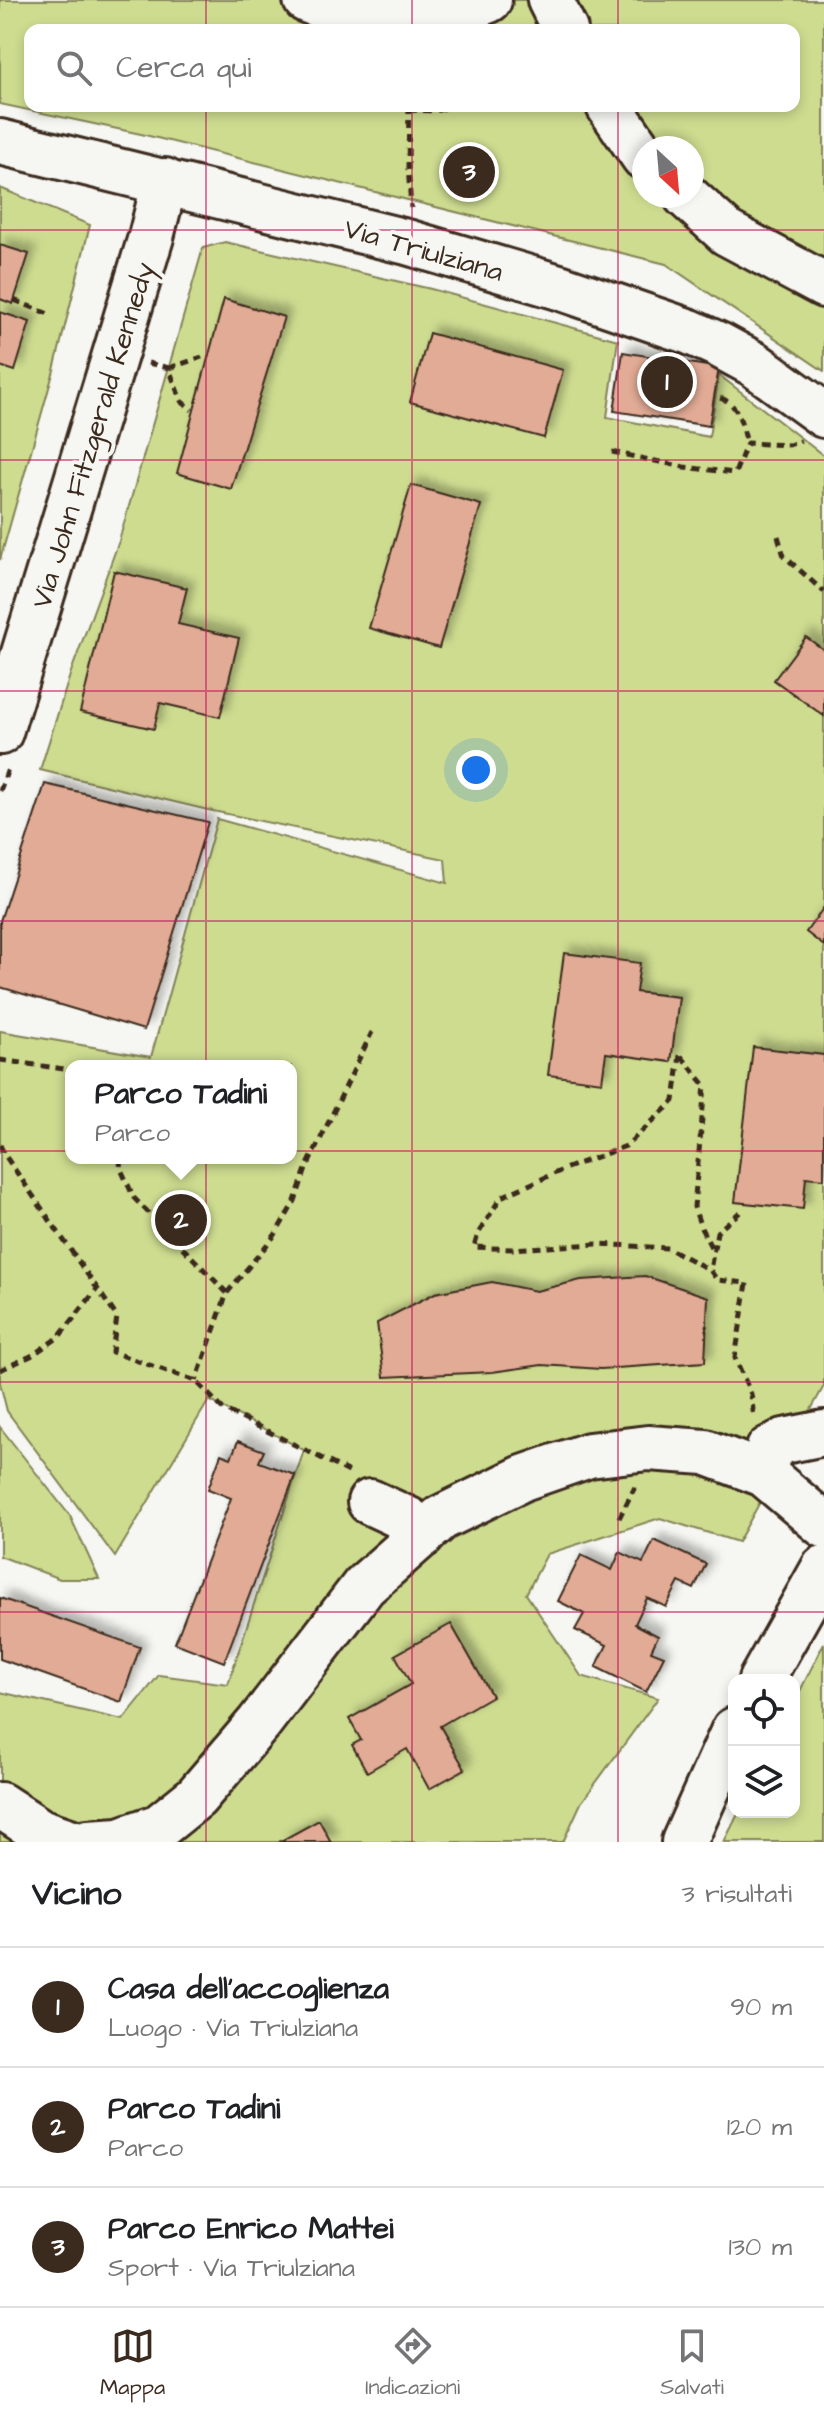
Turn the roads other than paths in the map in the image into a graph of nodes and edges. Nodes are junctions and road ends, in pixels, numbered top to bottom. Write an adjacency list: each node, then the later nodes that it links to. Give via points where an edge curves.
1 (306, 0): 2 (street, via 347,16 451,15)
2 (489, 0)
3 (550, 0): 4 (street)
4 (562, 24)
5 (613, 112): 6 (street)
6 (632, 140)
7 (0, 142): 8 (street, Via Triulziana)
8 (165, 181): 11 (street, Via Triulziana, via 407,242 690,332 754,364); 12 (street, Via John Fitzgerald Kennedy)
9 (699, 208): 10 (street, via 727,233)
10 (824, 285)
11 (819, 426)
12 (0, 732)
13 (824, 1433): 14 (street, via 769,1449)
14 (764, 1474): 16 (street); 17 (street, via 705,1452 648,1448 589,1455 467,1504)
15 (360, 1487): 17 (street)
16 (824, 1525)
17 (423, 1535): 23 (street, via 364,1586 196,1797 160,1826 120,1840)
18 (824, 1568): 19 (street)
19 (764, 1674)
20 (728, 1743): 24 (street)
21 (0, 1805): 22 (street, via 40,1831)
22 (72, 1842)
23 (88, 1842)
24 (684, 1842)

